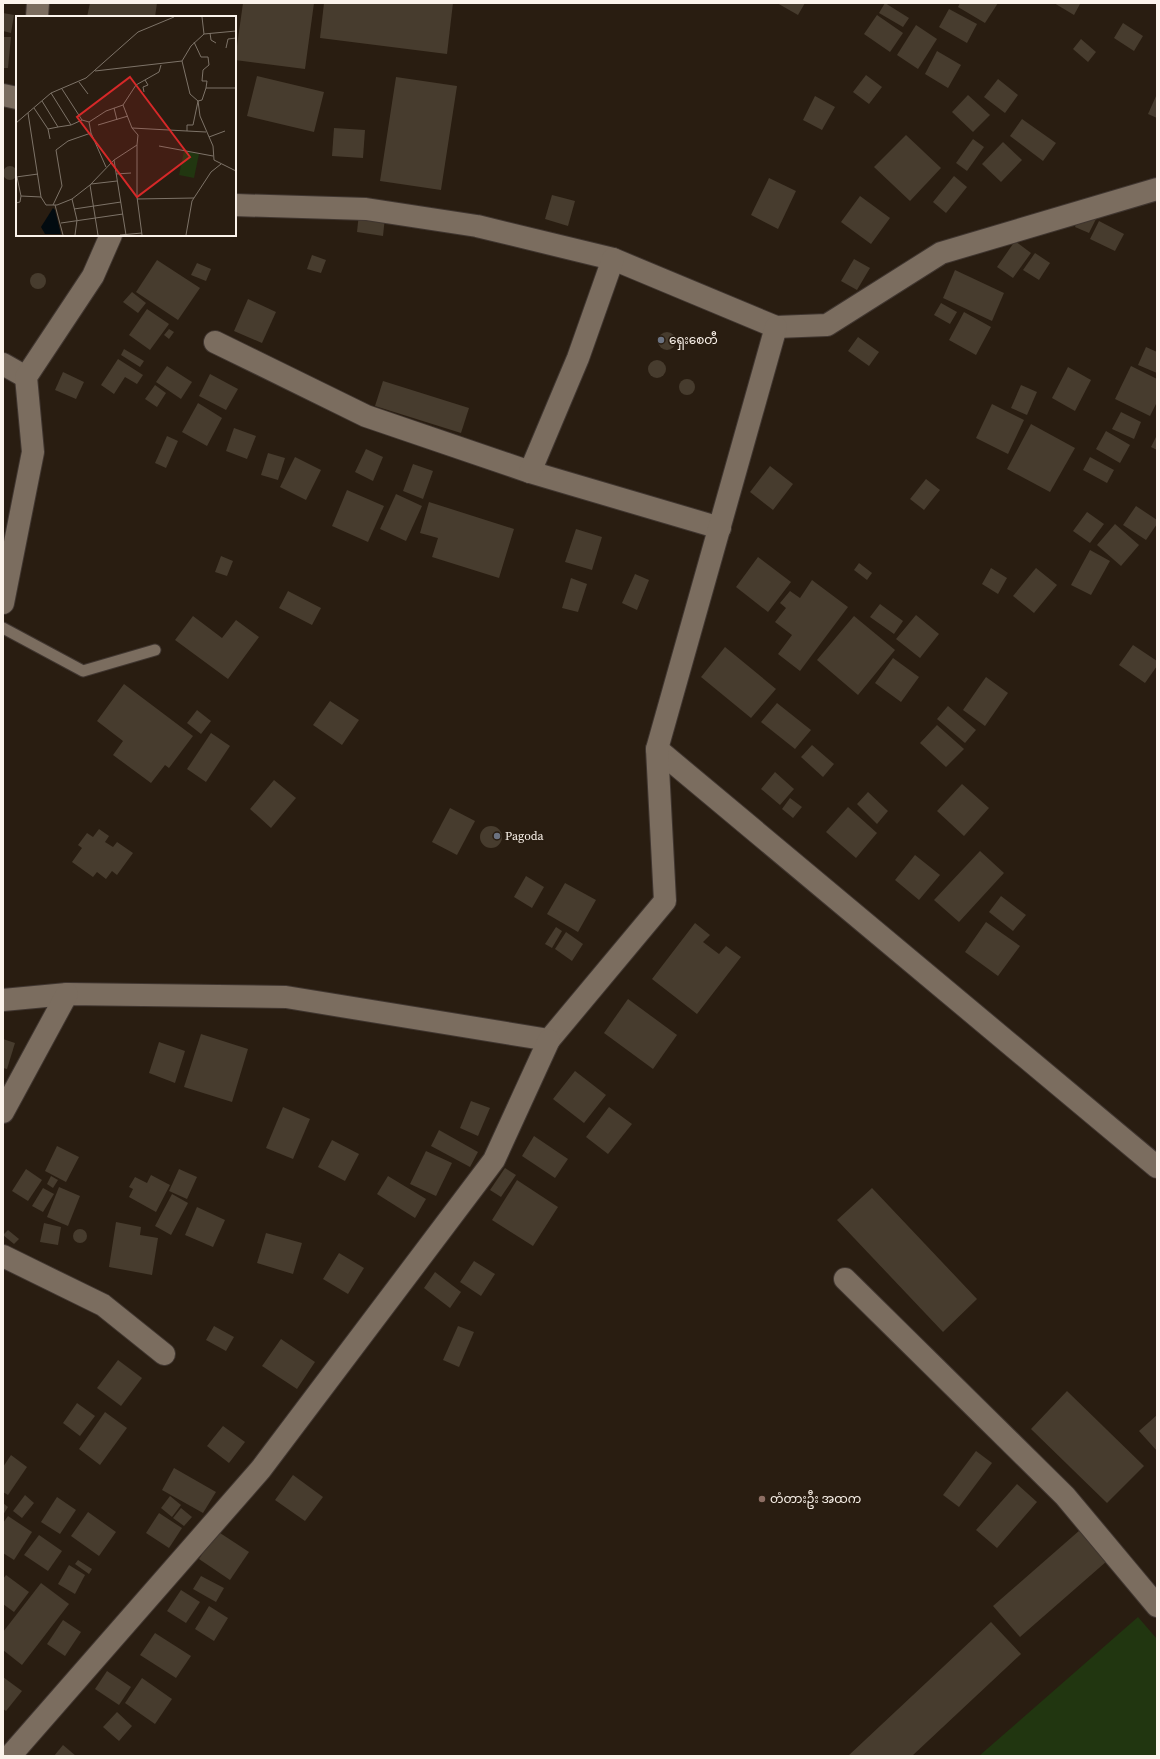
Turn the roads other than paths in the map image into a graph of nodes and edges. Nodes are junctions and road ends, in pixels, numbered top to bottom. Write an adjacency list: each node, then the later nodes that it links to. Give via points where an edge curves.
1 (38, 3): 2 (street)
2 (37, 16)
3 (3, 95): 4 (street)
4 (16, 98)
5 (1157, 189): 9 (street, via 941,253 827,325)
6 (236, 204): 8 (street, via 366,209 477,226)
7 (111, 236): 12 (street, via 92,276)
8 (613, 259): 9 (street); 13 (street, via 578,358)
9 (776, 327): 14 (street)
10 (215, 342): 13 (street, via 366,416)
11 (3, 364): 12 (street)
12 (26, 376): 15 (street, via 33,452)
13 (530, 472): 14 (street)
14 (720, 528): 18 (street)
15 (3, 603)
16 (3, 628): 17 (lane, via 83,671)
17 (155, 650)
18 (657, 749): 21 (street, via 665,901); 23 (street)
19 (67, 994): 20 (street); 21 (street, via 286,997); 22 (street)
20 (3, 1000)
21 (549, 1040): 28 (street, via 494,1160 261,1469)
22 (3, 1112)
23 (1157, 1167)
24 (3, 1256): 26 (street, via 103,1305)
25 (845, 1279): 27 (street, via 1065,1496)
26 (164, 1354)
27 (1157, 1606)
28 (10, 1756)

